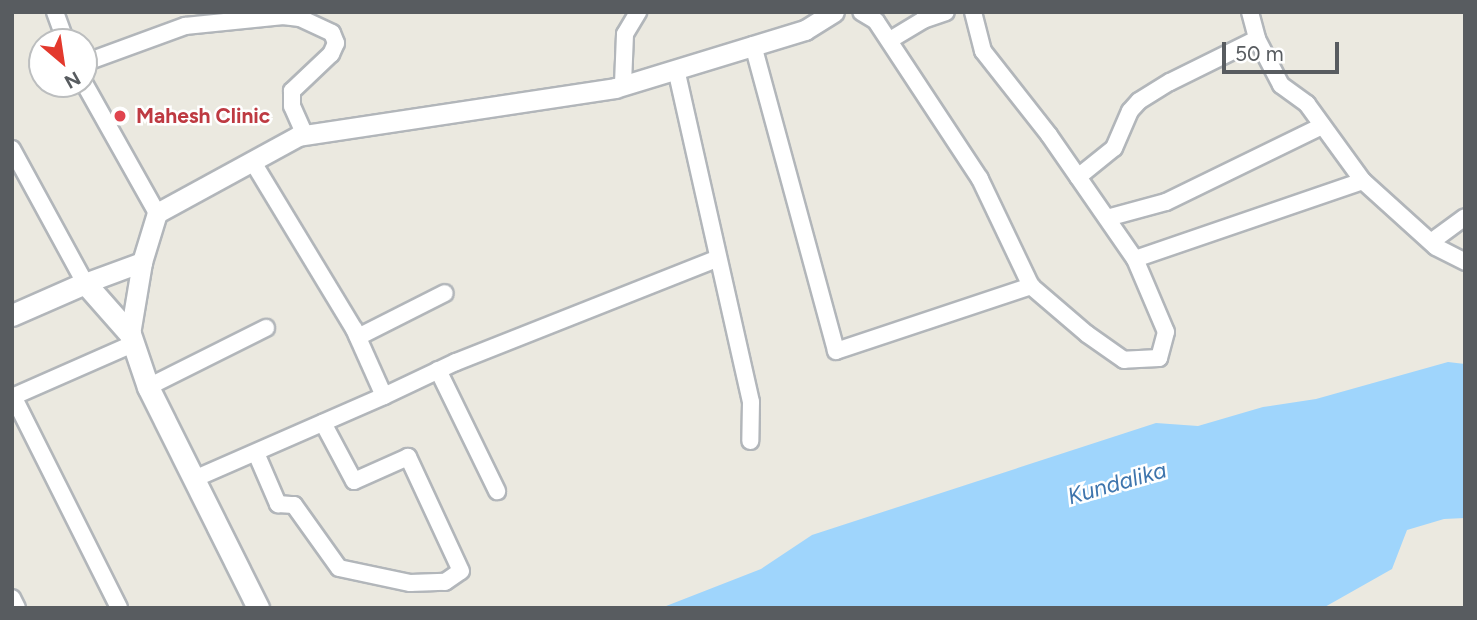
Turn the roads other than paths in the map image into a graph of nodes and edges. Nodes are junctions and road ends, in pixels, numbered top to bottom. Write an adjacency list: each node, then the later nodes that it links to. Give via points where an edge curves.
1 (638, 12): 12 (street, via 625,34)
2 (834, 12): 9 (street, via 806,30)
3 (861, 12): 8 (street, via 876,21)
4 (946, 12): 8 (street)
5 (973, 12): 18 (street, via 983,51)
6 (1250, 12): 7 (street)
7 (1257, 38): 14 (street, via 1281,85 1307,104); 18 (street, via 1170,82 1134,106 1114,148)
8 (890, 40): 29 (street, via 980,179)
9 (753, 45): 11 (street); 29 (street, via 836,351)
10 (98, 58): 15 (street, via 185,26 300,18 332,33 336,43 331,54 292,91 292,106)
11 (676, 69): 12 (street); 24 (street)
12 (623, 84): 15 (street)
13 (92, 98): 20 (street)
14 (1322, 126): 19 (street); 22 (street, via 1166,202)
15 (304, 135): 17 (street)
16 (12, 149): 28 (street)
17 (253, 162): 20 (street); 33 (street)
18 (1077, 177): 22 (street)
19 (1363, 181): 23 (street); 25 (street)
20 (157, 214): 26 (street)
21 (1465, 217): 23 (street)
22 (1107, 218): 25 (street)
23 (1431, 242): 27 (street)
24 (716, 259): 35 (street); 40 (street, via 751,402)
25 (1135, 259): 29 (street, via 1166,332 1159,358 1124,359)
26 (142, 262): 28 (street); 34 (street)
27 (1465, 262)
28 (85, 283): 31 (main road); 34 (main road)
29 (1031, 286)
30 (445, 293): 33 (street)
31 (12, 314)
32 (266, 328): 36 (street)
33 (358, 337): 37 (street)
34 (132, 339): 36 (main road); 38 (street)
35 (438, 370): 37 (street); 43 (street)
36 (148, 387): 42 (main road)
37 (384, 396): 39 (street)
38 (13, 397): 46 (street)
39 (323, 423): 41 (street); 41 (street, via 354,481 408,457 461,571 446,582 410,583 340,568 294,505 278,504)
40 (750, 440)
41 (256, 453): 42 (street)
42 (194, 479): 47 (main road)
43 (497, 491)
44 (12, 598): 45 (street)
45 (17, 608)
46 (119, 608)
47 (258, 608)

